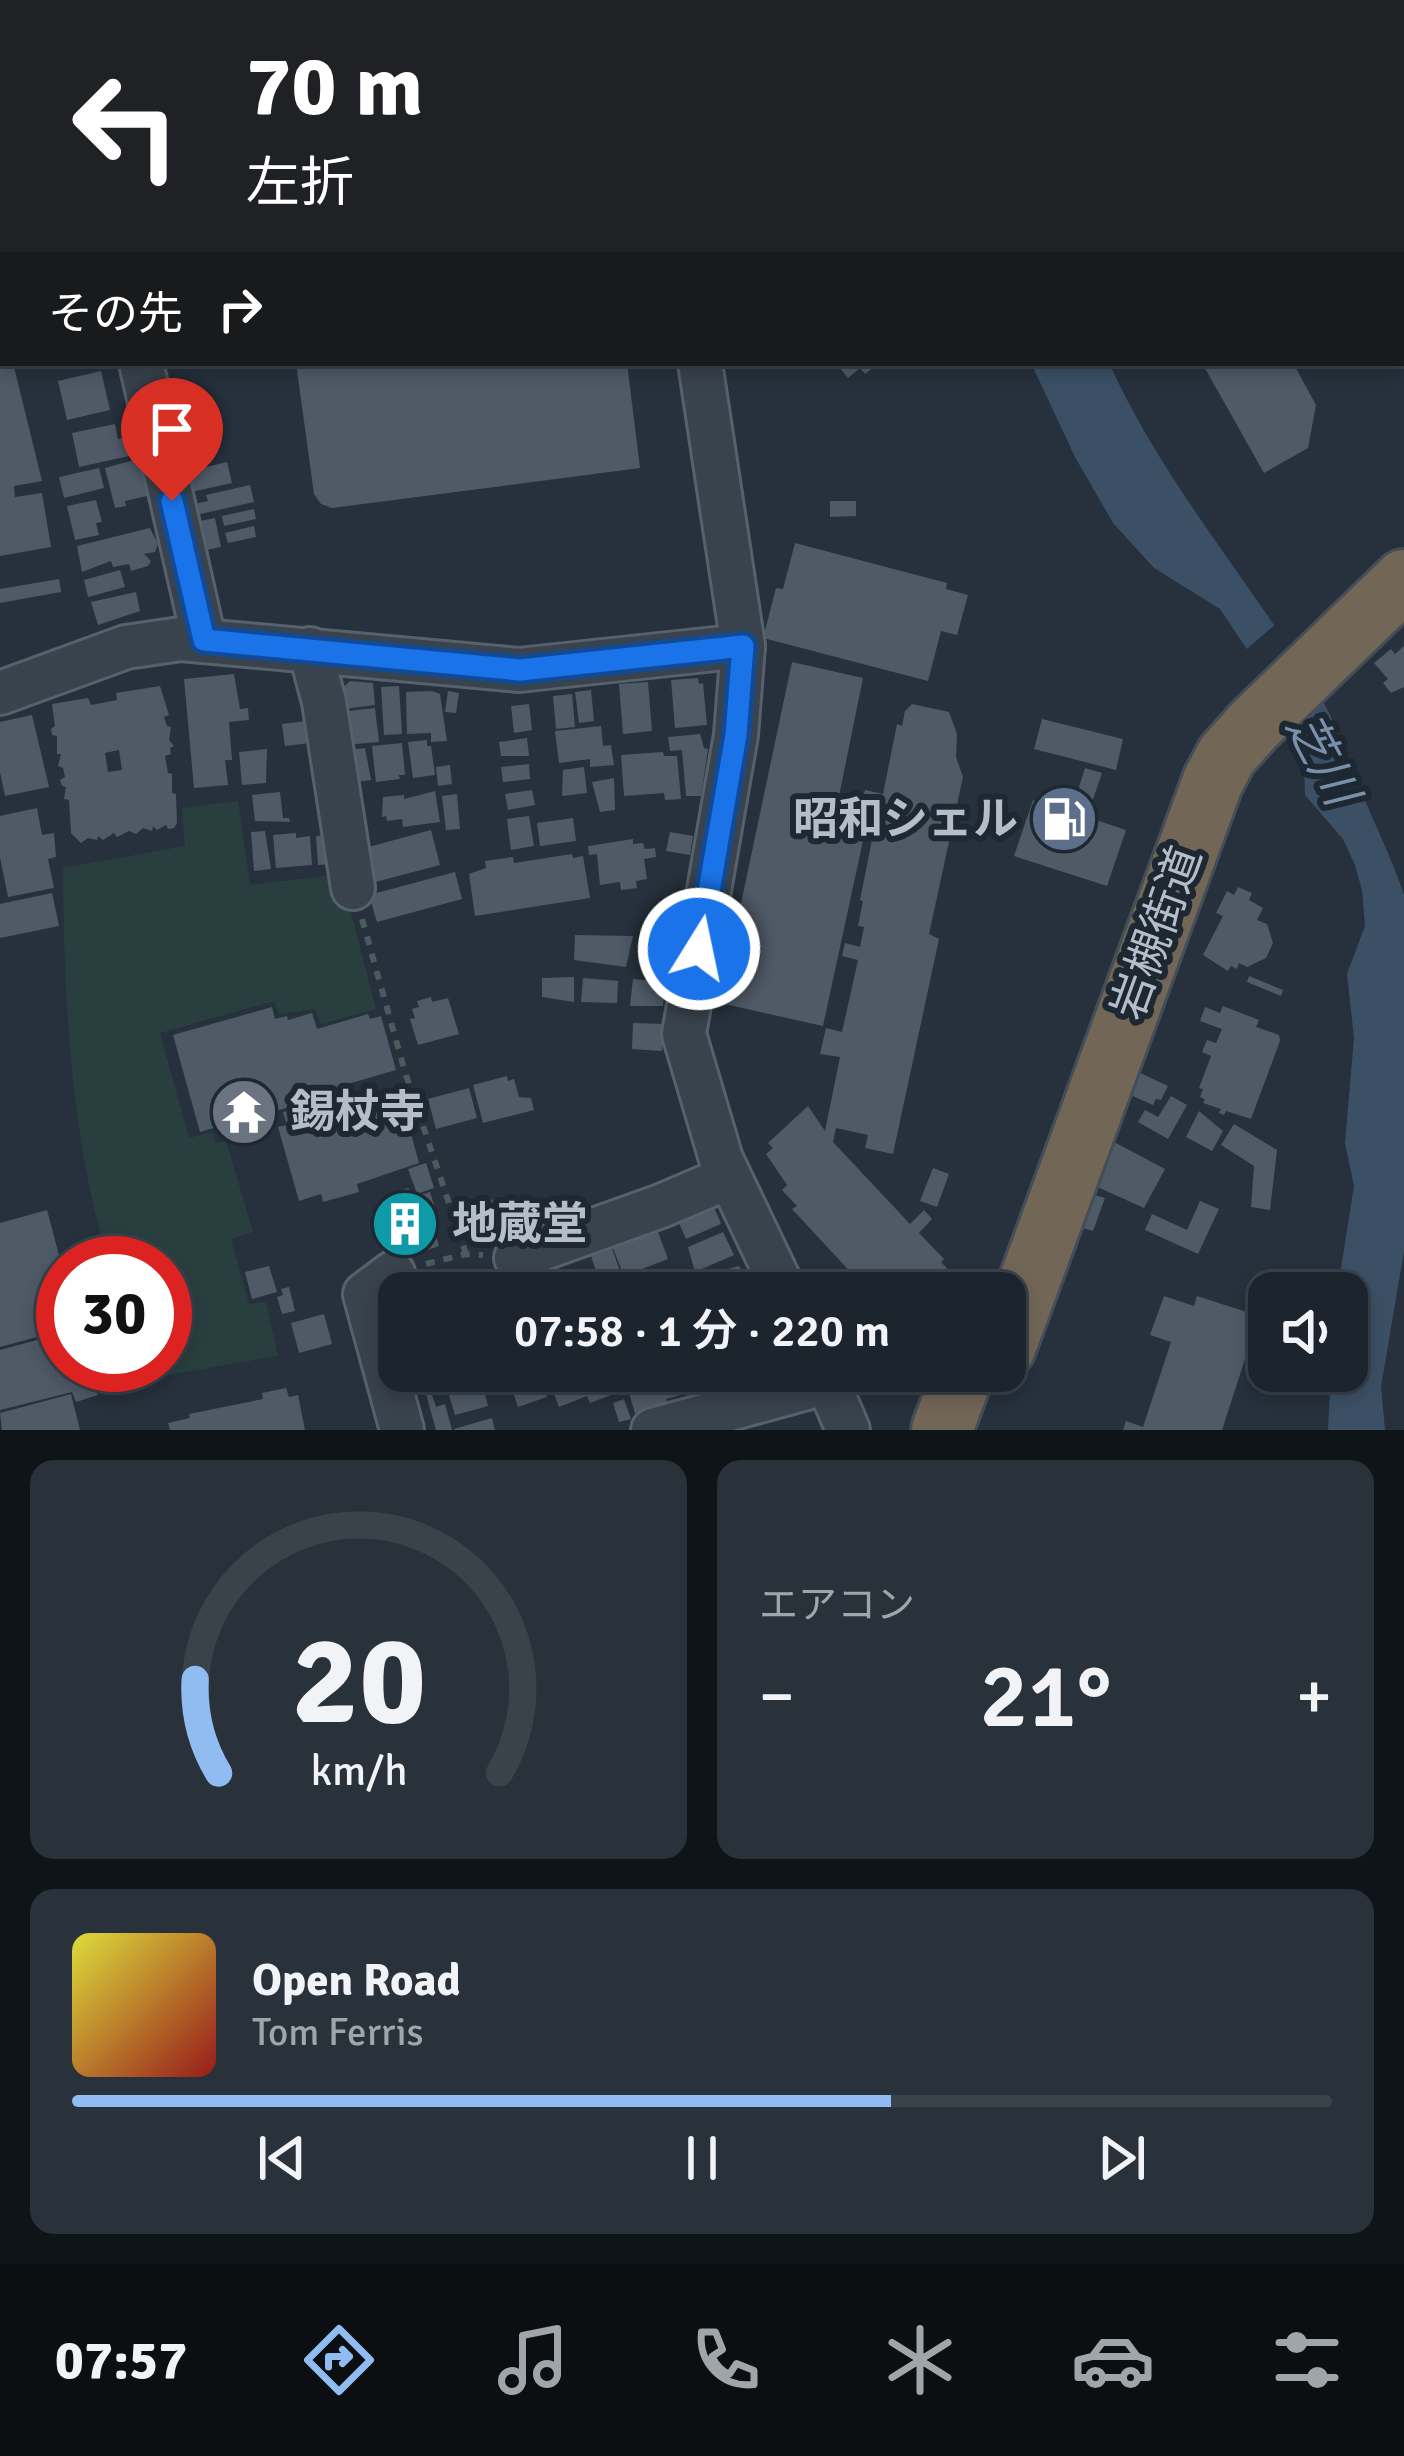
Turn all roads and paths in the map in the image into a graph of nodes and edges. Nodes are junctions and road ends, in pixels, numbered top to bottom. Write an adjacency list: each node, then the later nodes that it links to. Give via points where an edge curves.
1 (142, 366): 6 (street)
2 (700, 366): 7 (street)
3 (1404, 534): 5 (highway, 岩槻街道)
4 (1404, 580): 5 (highway, 岩槻街道)
5 (1334, 632): 10 (highway, 岩槻街道)
6 (204, 640): 8 (street); 9 (street, via 126,646)
7 (743, 646): 8 (street, via 520,670); 12 (street, via 736,735 684,1034)
8 (310, 650): 11 (street)
9 (0, 693)
10 (1245, 715): 17 (highway, 岩槻街道, via 1211,728 1195,754); 19 (highway, 岩槻街道, via 1213,781)
11 (353, 888): 13 (path)
12 (729, 1177): 14 (street); 16 (street)
13 (466, 1254): 14 (path); 15 (path)
14 (516, 1258)
15 (397, 1272)
16 (775, 1272)
17 (1001, 1272)
18 (378, 1284): 20 (street, via 365,1294)
19 (1026, 1291)
20 (378, 1342)
21 (392, 1392): 26 (street)
22 (774, 1392): 27 (street)
23 (833, 1392): 28 (street)
24 (956, 1392): 29 (highway)
25 (989, 1392): 30 (highway)
26 (402, 1430)
27 (652, 1430)
28 (848, 1430)
29 (942, 1430)
30 (975, 1430)

